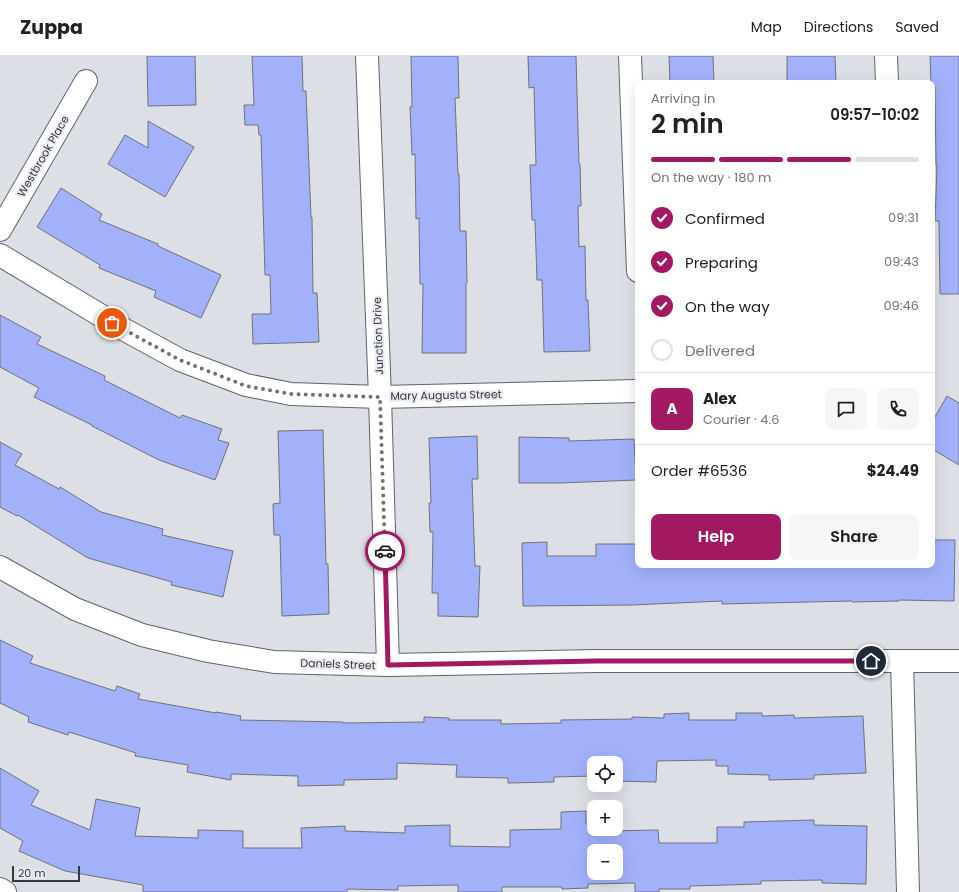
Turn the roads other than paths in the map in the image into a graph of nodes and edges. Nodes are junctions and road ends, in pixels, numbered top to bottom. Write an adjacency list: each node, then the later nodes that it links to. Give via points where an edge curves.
1 (367, 56): 10 (street, Junction Drive)
2 (630, 56): 6 (street)
3 (886, 56): 4 (street)
4 (887, 80)
5 (86, 81): 7 (street, Westbrook Place)
6 (635, 190)
7 (0, 230)
8 (0, 255): 10 (street, Mary Augusta Street, via 124,330 180,360 246,386 291,394)
9 (635, 390): 10 (street, Mary Augusta Street)
10 (380, 397): 14 (street, Junction Drive)
11 (0, 567): 14 (street, Daniels Street, via 75,609 142,635 208,651 274,662)
12 (902, 661): 13 (street, Daniels Street); 14 (street, Daniels Street, via 596,661); 17 (street)
13 (959, 661)
14 (388, 665)
15 (0, 889): 16 (street)
16 (5, 892)
17 (908, 892)

